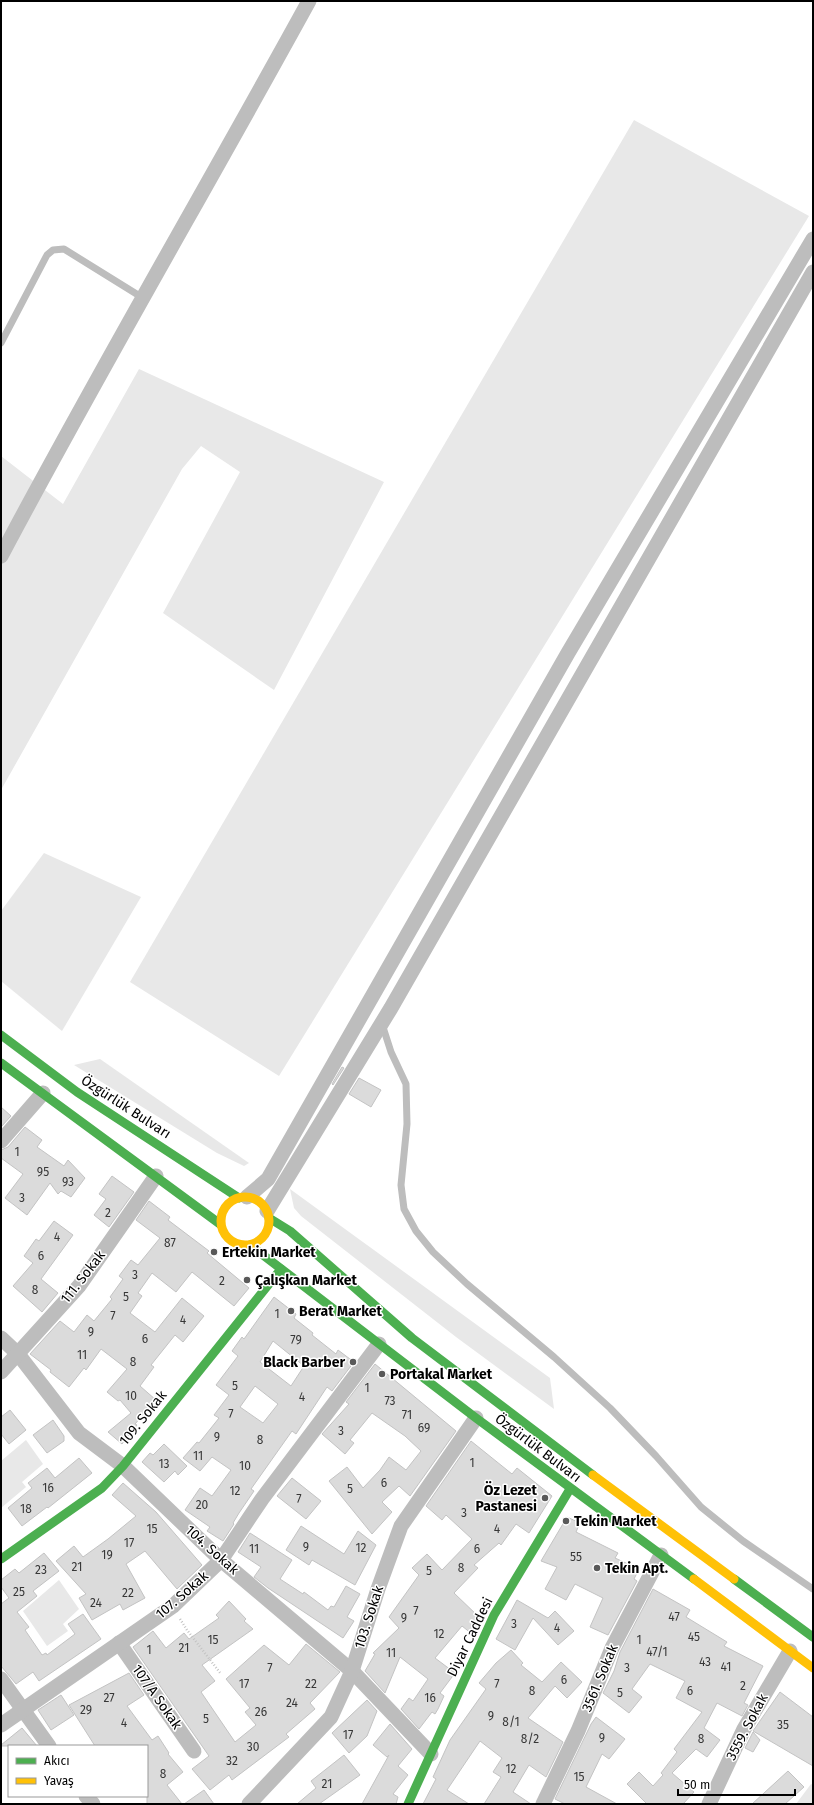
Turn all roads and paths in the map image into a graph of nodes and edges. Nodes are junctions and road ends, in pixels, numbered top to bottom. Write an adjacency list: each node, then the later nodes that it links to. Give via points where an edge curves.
1 (309, 1): 4 (street)
2 (813, 239): 13 (street, via 568,653 268,1179)
3 (813, 272): 7 (street)
4 (143, 298): 5 (lane, via 64,249 56,249 47,256); 6 (street)
5 (1, 343)
6 (1, 556)
7 (382, 1024): 14 (street); 28 (lane, via 391,1052 406,1084 407,1124 401,1185 404,1209 416,1231 433,1252 467,1284 610,1408 701,1507 743,1541)
8 (1, 1035): 13 (main road, Özgürlük Bulvarı, via 77,1092)
9 (1, 1063): 10 (main road)
10 (43, 1093): 11 (street); 12 (main road)
11 (1, 1141)
12 (156, 1176): 15 (main road); 20 (street, 111. Sokak, via 79,1286)
13 (243, 1197): 14 (main road, via 259,1201); 15 (main road, via 227,1205)
14 (268, 1214): 16 (main road, via 267,1232 257,1243); 30 (main road, Özgürlük Bulvarı, via 412,1338)
15 (220, 1224): 16 (main road, via 228,1239 242,1246)
16 (250, 1245): 17 (main road, Özgürlük Bulvarı)
17 (281, 1268): 19 (main road, Özgürlük Bulvarı); 23 (main road, 109. Sokak)
18 (1, 1338): 20 (street, 104. Sokak)
19 (379, 1344): 22 (main road, Özgürlük Bulvarı); 27 (street, 107. Sokak, via 262,1499)
20 (18, 1354): 21 (street, 111. Sokak); 23 (street, 104. Sokak, via 79,1433)
21 (1, 1372)
22 (476, 1418): 24 (main road, Özgürlük Bulvarı); 34 (street, 103. Sokak, via 401,1526)
23 (123, 1466): 26 (main road, 109. Sokak, via 102,1488); 27 (street, 104. Sokak)
24 (570, 1489): 25 (main road, Özgürlük Bulvarı); 41 (main road, Diyar Caddesi, via 494,1615)
25 (661, 1555): 32 (main road, Özgürlük Bulvarı); 44 (street, 3561. Sokak, via 612,1648 578,1731)
26 (1, 1559)
27 (221, 1560): 29 (street, 107. Sokak); 34 (street, 104. Sokak)
28 (813, 1589)
29 (173, 1606): 31 (street, 107. Sokak); 35 (path, via 187,1630)
30 (813, 1637)
31 (119, 1643): 37 (street, 107. Sokak); 40 (street, 107/A Sokak)
32 (790, 1651): 33 (main road, Özgürlük Bulvarı); 45 (street, 3559. Sokak, via 744,1729)
33 (813, 1668)
34 (352, 1671): 41 (street, 104. Sokak); 42 (street, 103. Sokak, via 331,1717)
35 (221, 1674)
36 (1, 1679): 37 (street)
37 (23, 1709): 38 (street, 107. Sokak); 39 (street)
38 (1, 1725)
39 (47, 1745)
40 (194, 1751)
41 (431, 1754): 43 (main road, Diyar Caddesi)
42 (249, 1804)
43 (408, 1804)
44 (543, 1804)
45 (709, 1804)

